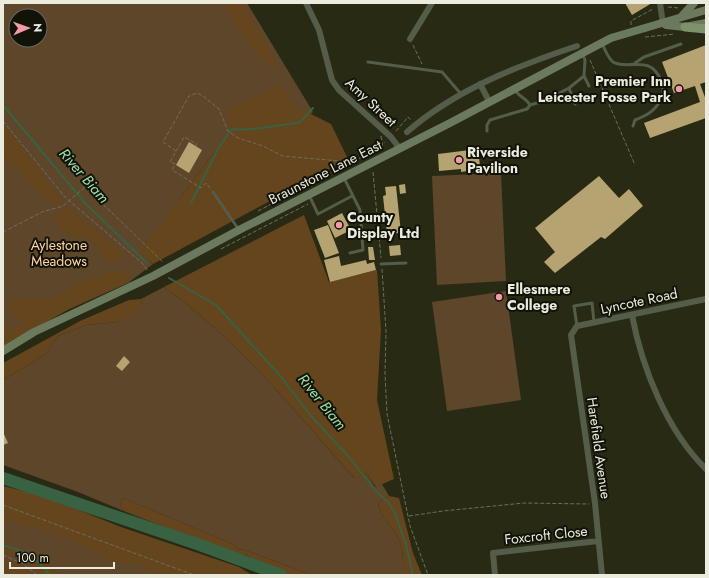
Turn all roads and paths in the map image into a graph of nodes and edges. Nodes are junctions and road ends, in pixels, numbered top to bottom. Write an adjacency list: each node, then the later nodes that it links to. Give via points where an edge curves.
1 (306, 3): 35 (street, Amy Street, via 320,30 332,80 339,90)
2 (432, 3): 15 (street)
3 (653, 3): 7 (path)
4 (694, 3): 9 (street)
5 (660, 6): 6 (path); 7 (path); 11 (street)
6 (680, 8)
7 (652, 9): 14 (path, via 631,21)
8 (706, 10): 9 (street, Braunstone Lane East)
9 (680, 18): 11 (street, Braunstone Lane East)
10 (706, 23): 12 (street, Braunstone Lane East)
11 (663, 24): 12 (street, Braunstone Lane East); 14 (street, Braunstone Lane East)
12 (685, 27): 13 (main road)
13 (706, 29)
14 (630, 32): 16 (street, Braunstone Lane East)
15 (410, 39): 22 (path)
16 (602, 43): 19 (street, Braunstone Lane East); 21 (lane, via 612,61 620,64)
17 (681, 44): 21 (lane, via 644,57)
18 (577, 46): 24 (street)
19 (586, 56): 23 (lane); 26 (street, Braunstone Lane East); 45 (path)
20 (368, 62): 22 (lane)
21 (635, 63): 34 (lane, via 643,64 658,74 664,91 650,114 635,120)
22 (423, 69): 28 (lane, via 442,72)
23 (584, 76): 25 (lane); 27 (lane)
24 (480, 84): 28 (street); 29 (street)
25 (589, 86)
26 (514, 88): 29 (street, Braunstone Lane East); 31 (lane)
27 (569, 88): 30 (lane); 31 (lane)
28 (461, 94): 33 (street, via 435,108)
29 (489, 101): 41 (street, Braunstone Lane East)
30 (575, 104)
31 (530, 105): 36 (lane, via 527,109 490,120)
32 (3, 121): 51 (path)
33 (416, 124): 37 (street); 38 (path, via 408,117)
34 (633, 126)
35 (380, 127): 38 (street, Amy Street); 39 (path)
36 (487, 131)
37 (406, 132)
38 (391, 137): 39 (path); 41 (street, Amy Street)
39 (381, 145): 43 (path); 44 (path)
40 (195, 146): 42 (path, via 197,144 184,136)
41 (400, 149): 43 (street, Braunstone Lane East)
42 (176, 151): 44 (path, via 163,142 193,93 203,96 219,109 231,134 282,156); 48 (path, via 170,162 175,164 172,170 201,188 206,183)
43 (387, 155): 47 (street, Braunstone Lane East)
44 (352, 162): 52 (path)
45 (635, 165)
46 (373, 170): 57 (path)
47 (343, 176): 49 (street, Braunstone Lane East); 50 (lane)
48 (212, 192): 53 (lane)
49 (309, 195): 50 (lane, via 318,214); 53 (street, Braunstone Lane East)
50 (352, 196): 55 (lane, via 360,210 363,250)
51 (70, 202): 54 (path, via 42,212); 58 (path, via 85,187 164,263); 59 (path, via 142,263)
52 (255, 212)
53 (239, 230): 59 (street, Braunstone Lane East)
54 (3, 232)
55 (350, 253)
56 (406, 263): 57 (lane)
57 (381, 264): 68 (path, via 388,414)
58 (159, 266)
59 (153, 276): 64 (street, Braunstone Lane East, via 34,332)
60 (706, 299): 61 (street, Lyncote Road)
61 (632, 315): 62 (street, Lyncote Road); 65 (street, via 643,358 662,403 687,445)
62 (594, 322): 63 (street, Lyncote Road); 63 (lane, via 592,303 574,306)
63 (577, 326): 66 (street, Harefield Avenue, via 571,335)
64 (3, 351)
65 (706, 469)
66 (595, 503): 68 (path, via 524,503); 69 (street, Harefield Avenue)
67 (3, 505): 72 (path)
68 (408, 517): 73 (path, via 413,538)
69 (598, 542): 74 (street, Foxcroft Close, via 493,553); 75 (street, Harefield Avenue)
70 (3, 555): 71 (path, via 23,564)
71 (37, 575)
72 (194, 575)
73 (428, 575)
74 (496, 575)
75 (602, 575)

